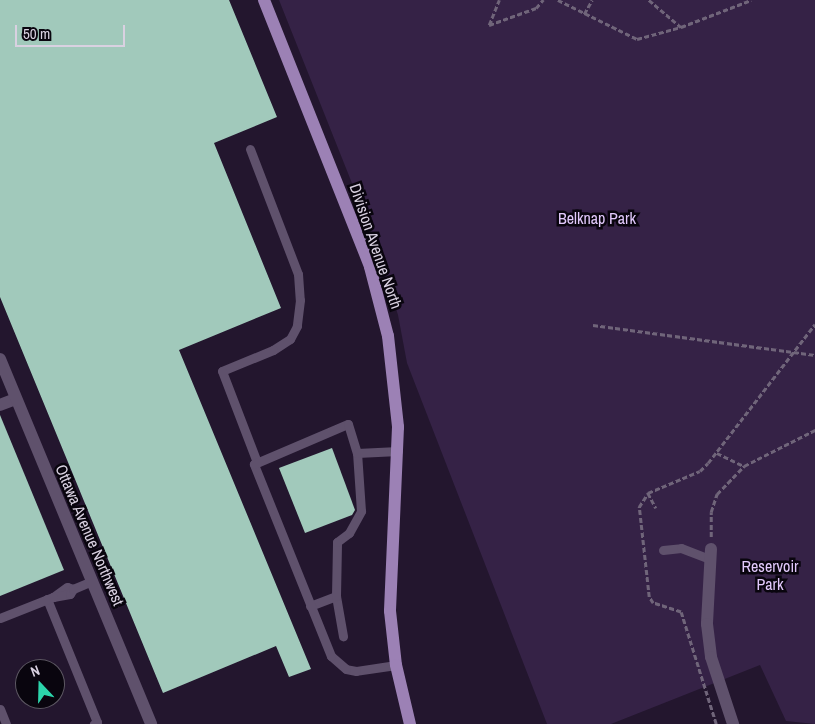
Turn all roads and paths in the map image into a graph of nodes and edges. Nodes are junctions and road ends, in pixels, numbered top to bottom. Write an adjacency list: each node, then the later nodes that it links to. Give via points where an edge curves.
1 (264, 0): 19 (main road, Division Avenue North, via 379,295 392,359)
2 (499, 0): 3 (path, via 489,25 536,8)
3 (543, 0)
4 (558, 0): 8 (path)
5 (592, 0): 8 (path)
6 (649, 0): 9 (path)
7 (751, 0): 9 (path)
8 (584, 14): 9 (path, via 637,39)
9 (681, 28)
10 (250, 149): 22 (lane, via 298,274 300,300 297,326 290,339 273,350 222,371)
11 (815, 324): 13 (path)
12 (593, 325): 13 (path)
13 (794, 351): 14 (path); 21 (path)
14 (815, 355)
15 (0, 359): 16 (street, Ottawa Avenue Northwest)
16 (16, 398): 17 (street); 28 (street, Ottawa Avenue Northwest)
17 (0, 405)
18 (815, 430): 23 (path)
19 (398, 451): 20 (lane); 34 (main road, Division Avenue North, via 390,565)
20 (357, 453): 22 (lane, via 348,424); 29 (lane, via 361,511 354,528 337,542)
21 (717, 453): 23 (path); 24 (path, via 700,471)
22 (257, 462): 31 (lane, via 254,464)
23 (744, 466): 27 (path, via 717,494 711,512)
24 (648, 493): 25 (path); 40 (path, via 639,507 649,597 653,603 681,612)
25 (656, 508)
26 (663, 550): 27 (lane, via 680,548)
27 (710, 554): 41 (street, via 707,624 711,657)
28 (92, 581): 30 (lane, via 73,589 66,587); 38 (street, Ottawa Avenue Northwest)
29 (336, 596): 31 (lane); 33 (lane)
30 (50, 598): 32 (lane); 37 (lane, via 97,722)
31 (310, 606): 34 (lane, via 337,664 356,671)
32 (0, 618)
33 (342, 636)
34 (396, 665): 39 (main road, Division Avenue North)
35 (0, 709): 36 (lane)
36 (6, 724)
37 (94, 724)
38 (151, 724)
39 (410, 724)
40 (716, 724)
41 (733, 724)

